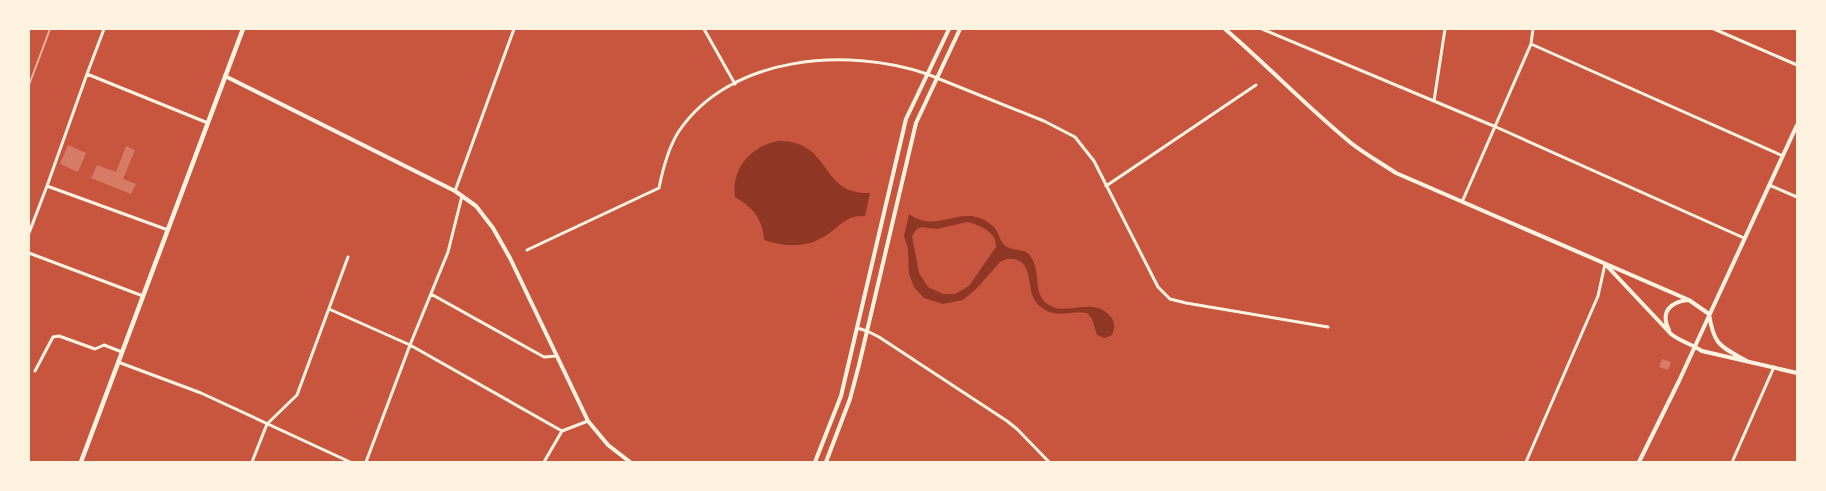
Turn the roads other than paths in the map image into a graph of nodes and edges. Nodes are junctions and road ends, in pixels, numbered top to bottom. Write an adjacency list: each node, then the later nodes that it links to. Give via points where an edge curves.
1 (104, 29): 14 (street)
2 (243, 29): 16 (main road)
3 (514, 29): 28 (street)
4 (704, 29): 18 (street)
5 (948, 29): 15 (street)
6 (960, 29): 17 (street)
7 (1225, 29): 31 (street, via 1353,145 1396,173)
8 (1262, 29): 20 (street)
9 (1445, 29): 20 (street)
10 (1532, 29): 12 (street)
11 (1714, 29): 13 (street)
12 (1530, 44): 23 (street); 24 (street)
13 (1797, 65)
14 (87, 74): 21 (street); 26 (street)
15 (927, 74): 17 (street); 18 (street, via 891,63 829,59 774,68); 45 (street, via 906,119)
16 (225, 76): 21 (main road); 28 (street)
17 (936, 78): 27 (street, via 1066,131 1088,152); 46 (street, via 912,134)
18 (734, 84): 35 (street, via 716,94 679,131 666,159 659,188)
19 (1256, 85): 27 (street)
20 (1434, 101): 23 (street)
21 (208, 123): 32 (main road)
22 (1797, 124): 24 (street)
23 (1496, 127): 31 (street); 34 (street)
24 (1783, 156): 25 (street)
25 (1769, 185): 30 (street); 34 (street)
26 (47, 186): 32 (street); 33 (street)
27 (1106, 186): 44 (street, via 1158,287 1170,299)
28 (454, 191): 29 (street)
29 (462, 196): 39 (street, via 448,252); 51 (street, via 476,206 493,228)
30 (1797, 197)
31 (1462, 202): 38 (street)
32 (168, 230): 40 (main road)
33 (29, 233)
34 (1744, 238): 43 (street)
35 (527, 250)
36 (29, 253): 40 (street)
37 (348, 257): 42 (street)
38 (1605, 264): 41 (street); 47 (street); 70 (street, via 1598,296)
39 (431, 294): 48 (street); 51 (street, via 544,357)
40 (143, 296): 50 (main road)
41 (1689, 300): 43 (street); 47 (street, via 1671,305 1665,318)
42 (329, 310): 48 (street); 58 (street, via 297,395)
43 (1709, 314): 49 (street); 52 (street, via 1717,343)
44 (1328, 327)
45 (857, 328): 46 (street); 67 (street, via 841,396)
46 (868, 331): 68 (street, via 850,398); 69 (street, via 1007,421)
47 (1671, 334): 49 (street)
48 (410, 345): 59 (street); 64 (street)
49 (1694, 346): 52 (street, via 1702,351); 71 (street)
50 (122, 352): 53 (main road); 55 (street, via 104,345 95,349 59,336 53,337)
51 (556, 356): 57 (street)
52 (1747, 361): 54 (street)
53 (118, 362): 58 (street); 61 (main road)
54 (1774, 367): 56 (street); 60 (street)
55 (35, 371)
56 (1797, 372)
57 (588, 421): 59 (street); 66 (street, via 608,445)
58 (267, 424): 62 (street); 63 (street)
59 (562, 431): 65 (street)
60 (1734, 460)
61 (81, 462)
62 (252, 462)
63 (350, 462)
64 (366, 462)
65 (544, 462)
66 (630, 462)
67 (815, 462)
68 (826, 462)
69 (1049, 462)
70 (1526, 462)
71 (1639, 462)

